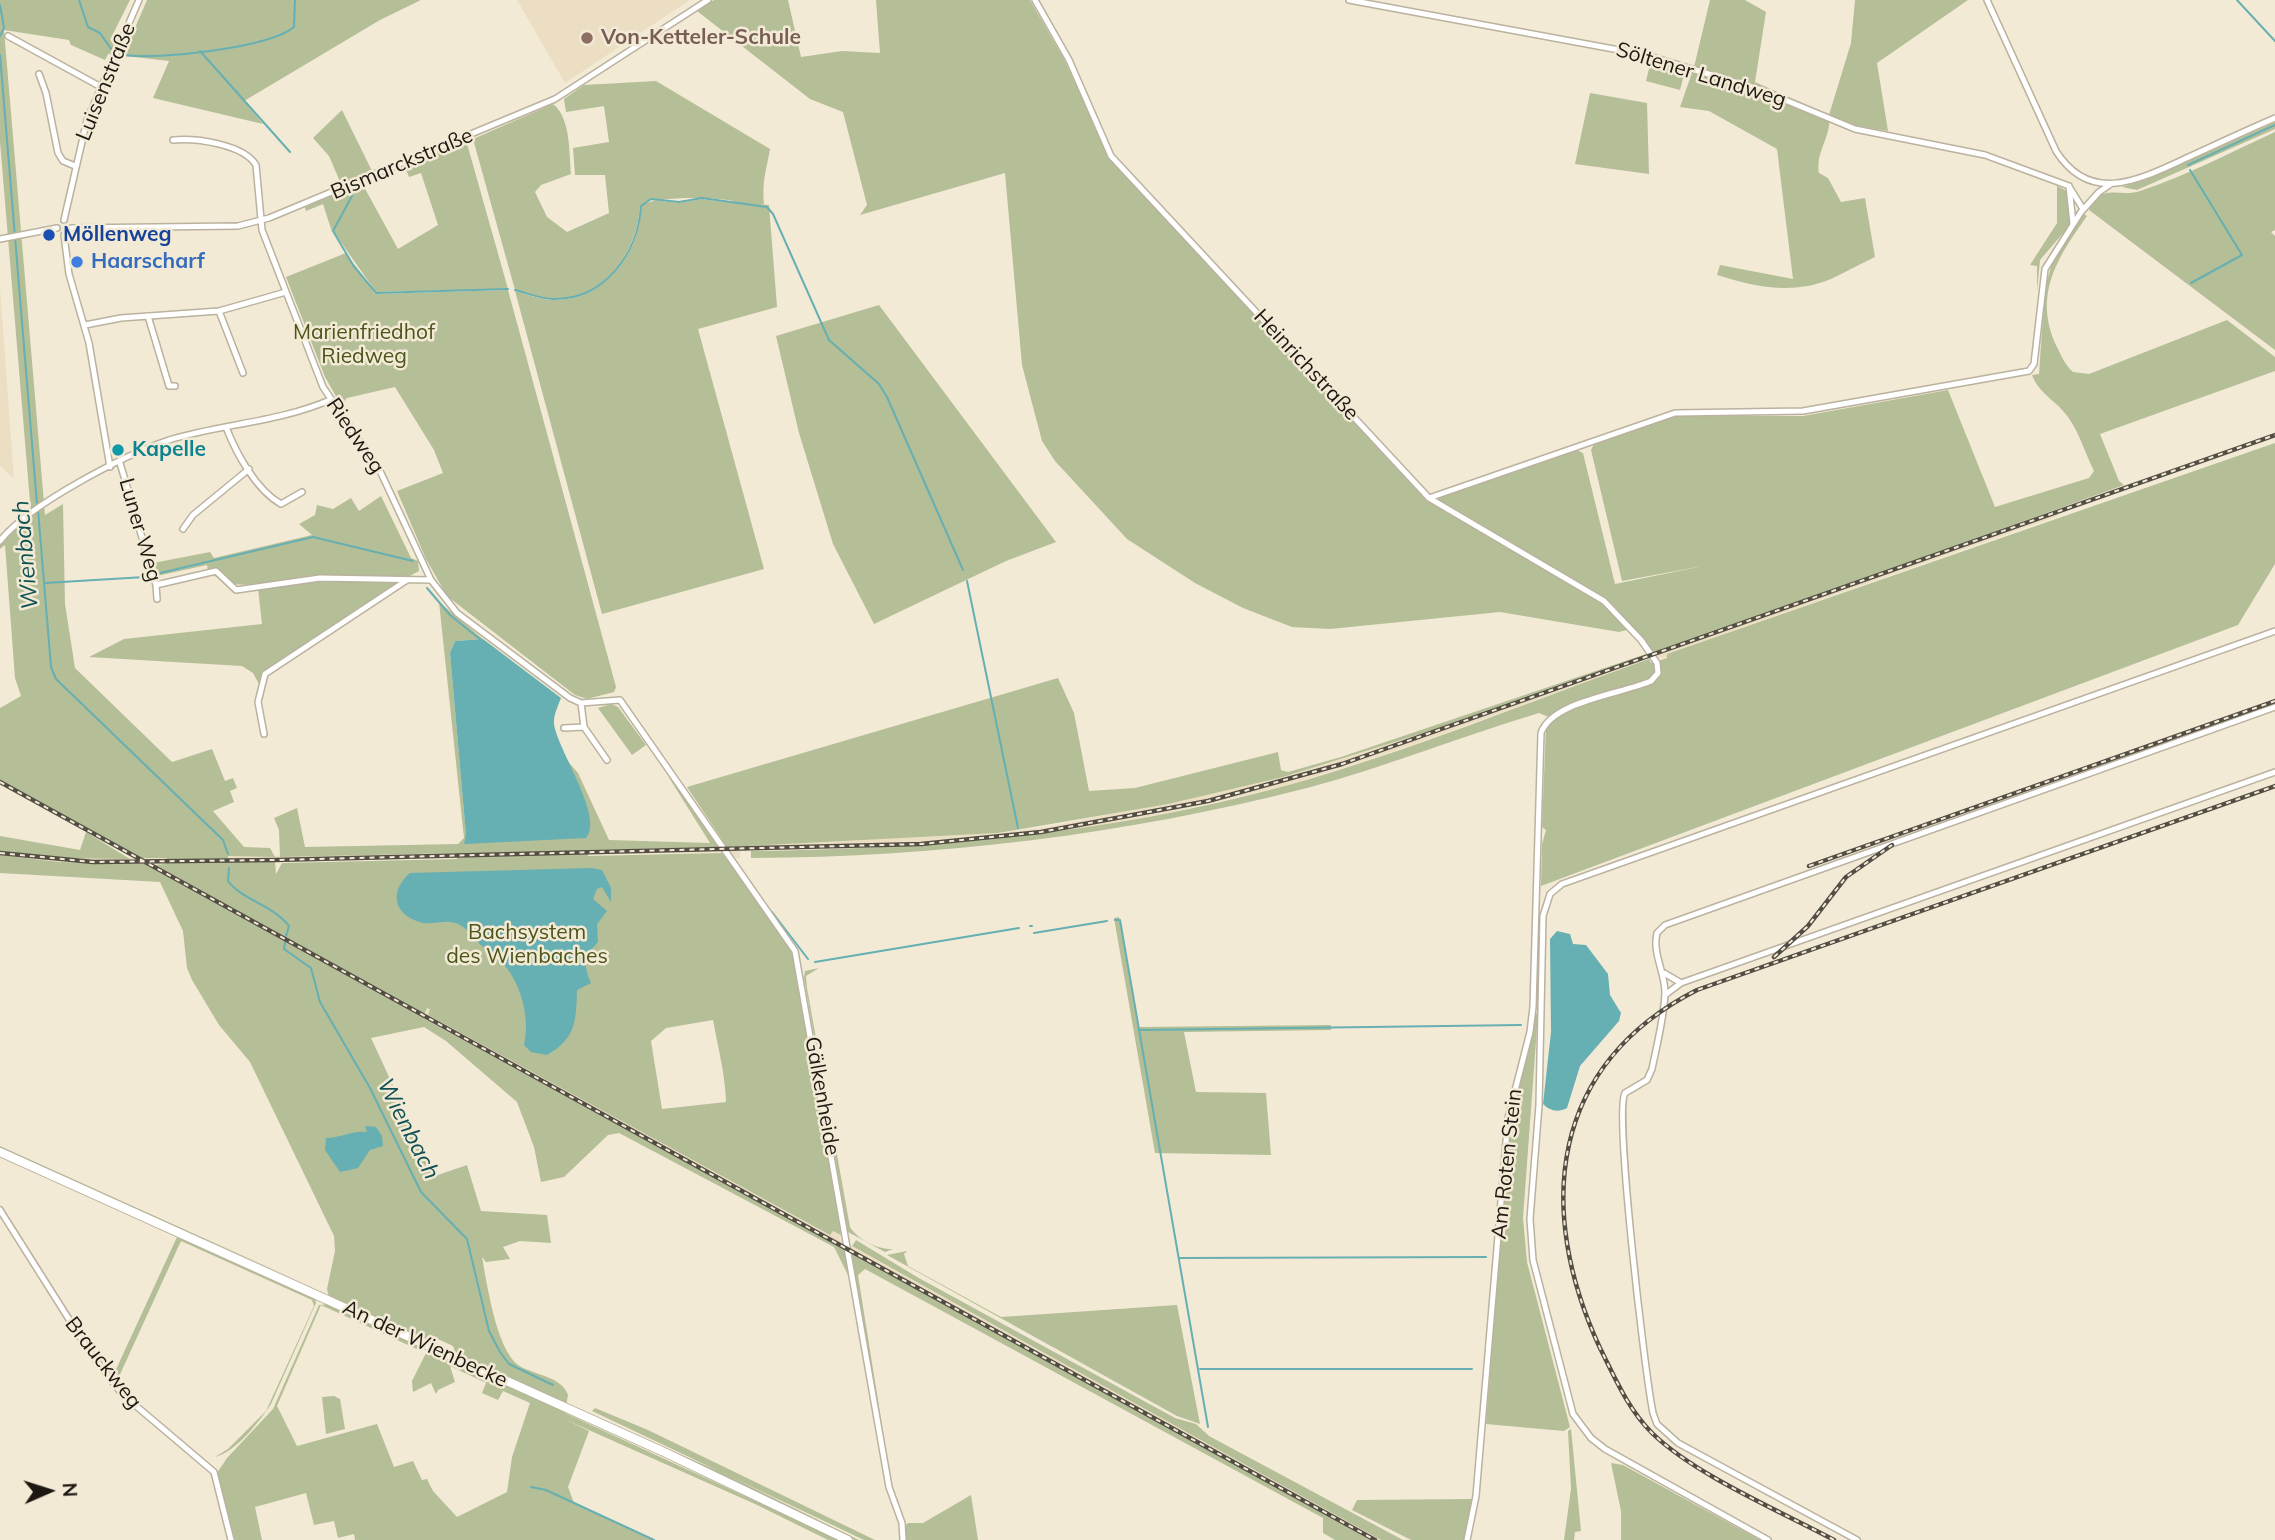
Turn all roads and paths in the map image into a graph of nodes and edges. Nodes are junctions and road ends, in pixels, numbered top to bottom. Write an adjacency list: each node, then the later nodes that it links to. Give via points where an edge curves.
1 (139, 0): 8 (street, Luisenstraße)
2 (1035, 0): 35 (street, Heinrichstraße, via 1069,60 1111,156)
3 (1349, 0): 14 (street, Söltener Landweg, via 1646,55 1761,90 1855,129 1985,155)
4 (1987, 0): 12 (street, via 2056,151)
5 (705, 1): 17 (street, Bismarckstraße, via 555,99)
6 (8, 36): 8 (street)
7 (39, 74): 11 (street, Luisenstraße, via 58,153)
8 (101, 87): 11 (street, Luisenstraße)
9 (2275, 118): 13 (street, via 2144,177)
10 (173, 140): 17 (street, Riedweg, via 188,139 249,156 258,171)
11 (75, 166): 16 (street, Luisenstraße)
12 (2084, 178): 13 (street); 14 (street)
13 (2111, 184): 15 (street)
14 (2069, 186): 15 (street); 18 (street)
15 (2083, 209): 18 (street)
16 (64, 220): 19 (street); 20 (street)
17 (260, 221): 20 (street, Bismarckstraße, via 220,226); 23 (street, Riedweg)
18 (2073, 226): 35 (street, via 2045,270 2034,364 2029,371 1803,411 1675,413)
19 (57, 228): 21 (street); 22 (street)
20 (71, 228): 21 (street)
21 (64, 235): 26 (street, via 69,274)
22 (0, 239)
23 (286, 292): 24 (street); 29 (street, Riedweg)
24 (219, 311): 25 (street); 27 (street)
25 (148, 316): 26 (street); 28 (street, via 169,386)
26 (85, 325): 32 (street)
27 (243, 373)
28 (175, 386)
29 (330, 400): 30 (street, Luner Weg); 38 (street, Riedweg, via 381,473)
30 (226, 427): 31 (street, Luner Weg, via 167,441); 33 (street)
31 (120, 463): 32 (street, Luner Weg); 42 (street, Luner Weg)
32 (110, 467): 37 (street, Luner Weg, via 32,512)
33 (249, 469): 34 (street, via 281,504); 36 (street)
34 (302, 492)
35 (1429, 498): 45 (street, Heinrichstraße, via 1604,601)
36 (183, 528)
37 (0, 541)
38 (426, 570): 39 (street); 41 (street, Riedweg)
39 (417, 578): 40 (street); 41 (street)
40 (407, 580): 42 (street, via 320,578 236,590 216,571); 50 (street, via 265,674 258,702)
41 (430, 580): 46 (street, Riedweg, via 457,613)
42 (156, 585): 43 (street, Luner Weg)
43 (157, 599)
44 (2275, 631): 62 (street, via 1562,884 1546,900 1530,1219 1533,1260 1573,1415 1605,1449)
45 (1653, 657): 61 (street, Am Roten Stein, via 1659,671 1651,681 1560,711 1541,733 1532,1015 1508,1118 1476,1496)
46 (581, 703): 48 (street); 60 (street, Gälkenheide, via 620,700 795,951 888,1487 902,1523)
47 (2275, 707): 53 (street, via 1665,925 1655,939)
48 (584, 727): 49 (street); 51 (street)
49 (564, 728)
50 (264, 734)
51 (607, 760)
52 (2275, 772): 54 (street)
53 (1664, 973): 54 (street); 55 (street)
54 (1681, 983): 55 (street)
55 (1665, 995): 63 (street, via 1653,1069 1647,1080 1625,1093 1621,1105 1625,1180 1653,1413 1663,1431 1678,1443)
56 (0, 1152): 59 (street, An der Wienbecke)
57 (0, 1210): 58 (street, Brauckweg, via 89,1351 122,1394 214,1472)
58 (232, 1540)
59 (848, 1540)
60 (903, 1540)
61 (1468, 1540)
62 (1768, 1540)
63 (1857, 1540)

